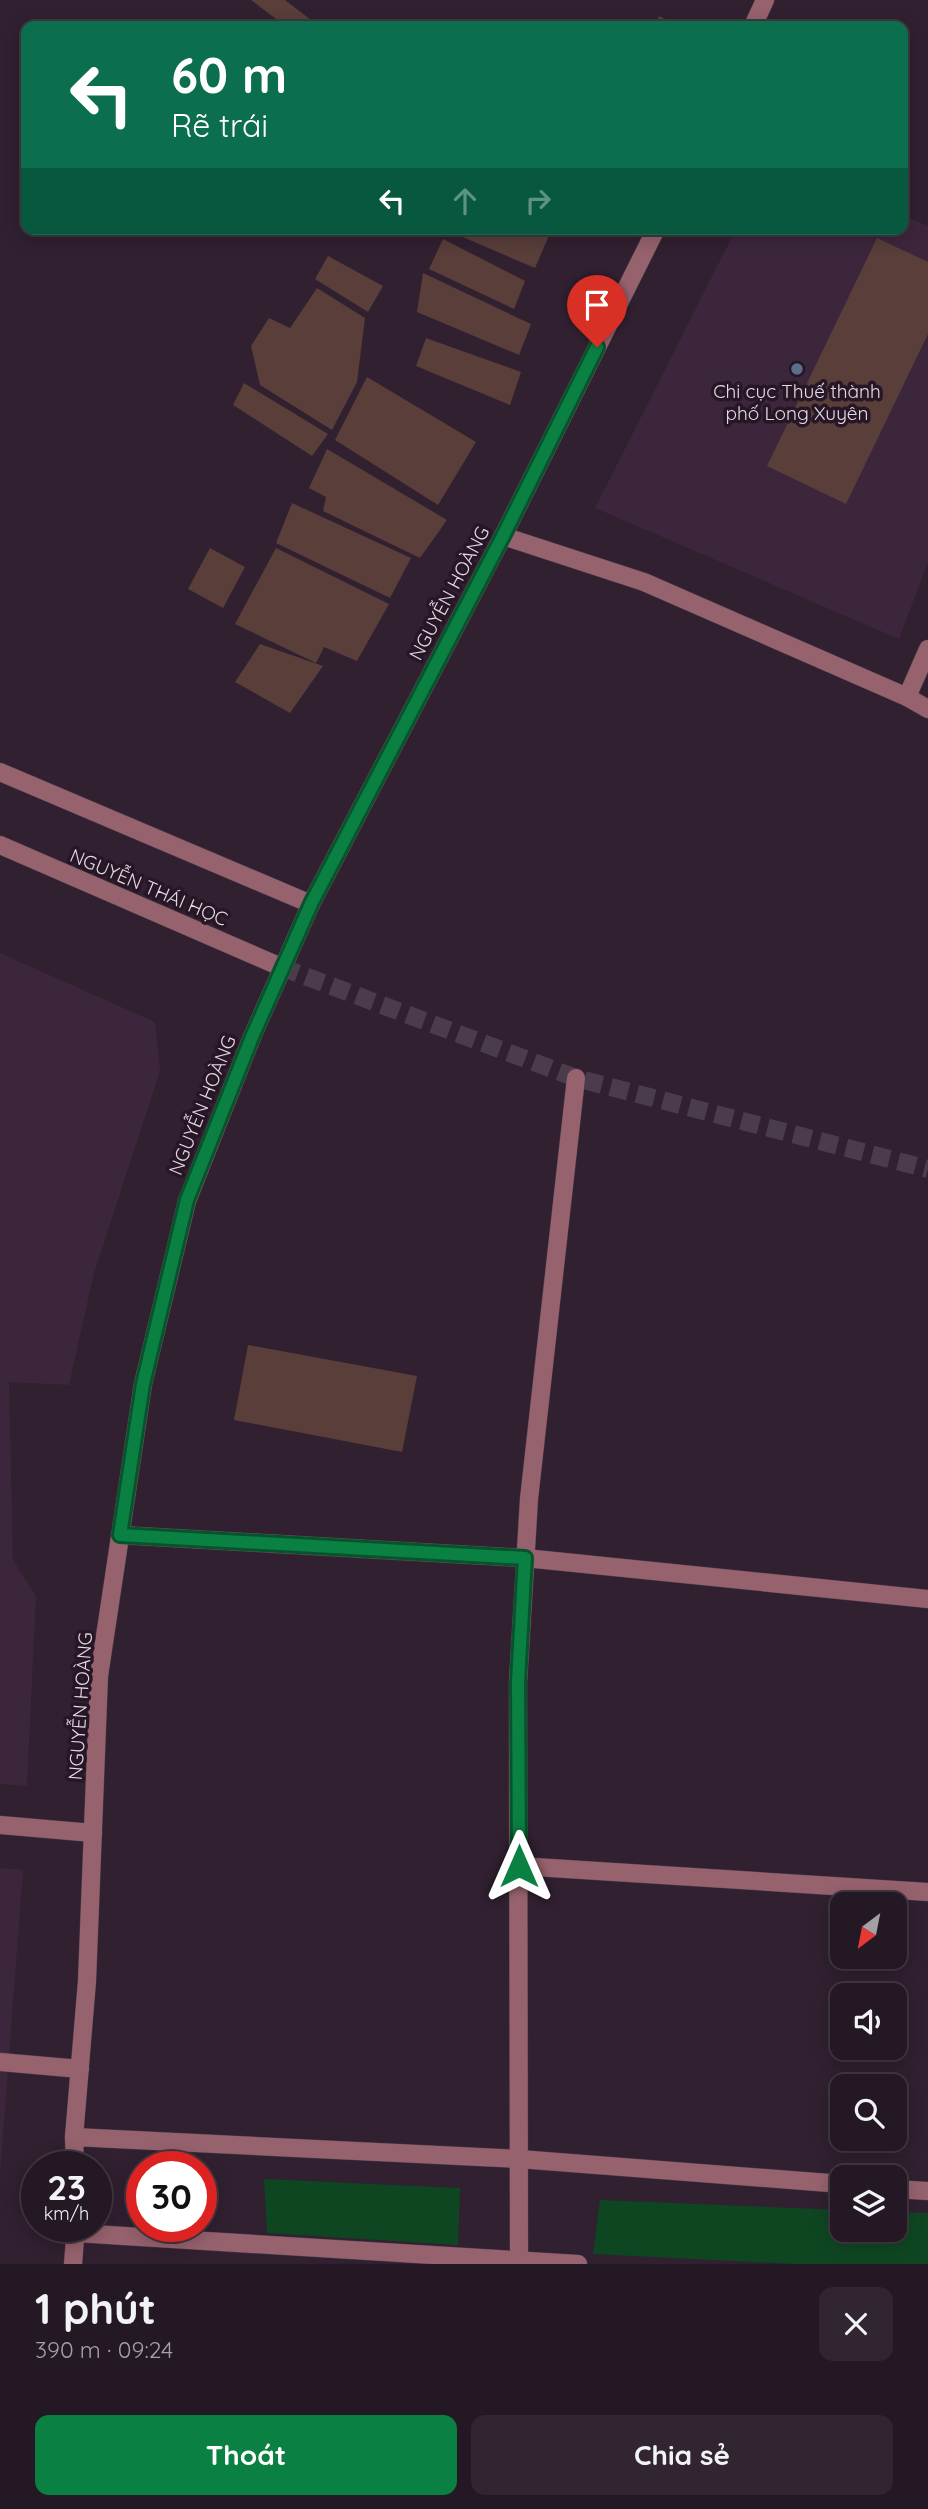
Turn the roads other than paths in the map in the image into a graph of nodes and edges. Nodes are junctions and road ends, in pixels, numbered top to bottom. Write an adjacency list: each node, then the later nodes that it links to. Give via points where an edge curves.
1 (765, 0): 2 (street)
2 (755, 21)
3 (653, 235): 4 (street, NGUYỄN HOÀNG)
4 (503, 536): 6 (street, via 644,582); 10 (street, NGUYỄN HOÀNG)
5 (928, 649): 6 (street)
6 (907, 697): 7 (street)
7 (928, 709)
8 (0, 772): 10 (street)
9 (0, 845): 11 (street, NGUYỄN THÁI HỌC)
10 (311, 904): 11 (street, NGUYỄN HOÀNG)
11 (281, 967): 13 (street, NGUYỄN HOÀNG, via 187,1200 143,1384)
12 (576, 1078): 14 (street)
13 (120, 1535): 14 (street); 17 (street, NGUYỄN HOÀNG, via 99,1676)
14 (525, 1558): 15 (street); 18 (street, via 518,1682)
15 (928, 1599)
16 (0, 1825): 17 (street)
17 (93, 1833): 21 (street, NGUYỄN HOÀNG)
18 (519, 1866): 19 (street); 24 (street)
19 (928, 1892)
20 (0, 2062): 21 (street)
21 (80, 2069): 22 (street, NGUYỄN HOÀNG)
22 (75, 2137): 23 (street, NGUYỄN HOÀNG); 24 (street)
23 (75, 2151)
24 (519, 2159): 25 (street); 30 (street)
25 (830, 2183)
26 (907, 2190): 27 (street)
27 (928, 2191)
28 (112, 2232): 30 (street)
29 (75, 2242): 31 (street)
30 (519, 2260): 32 (street)
31 (73, 2264)
32 (579, 2264)

